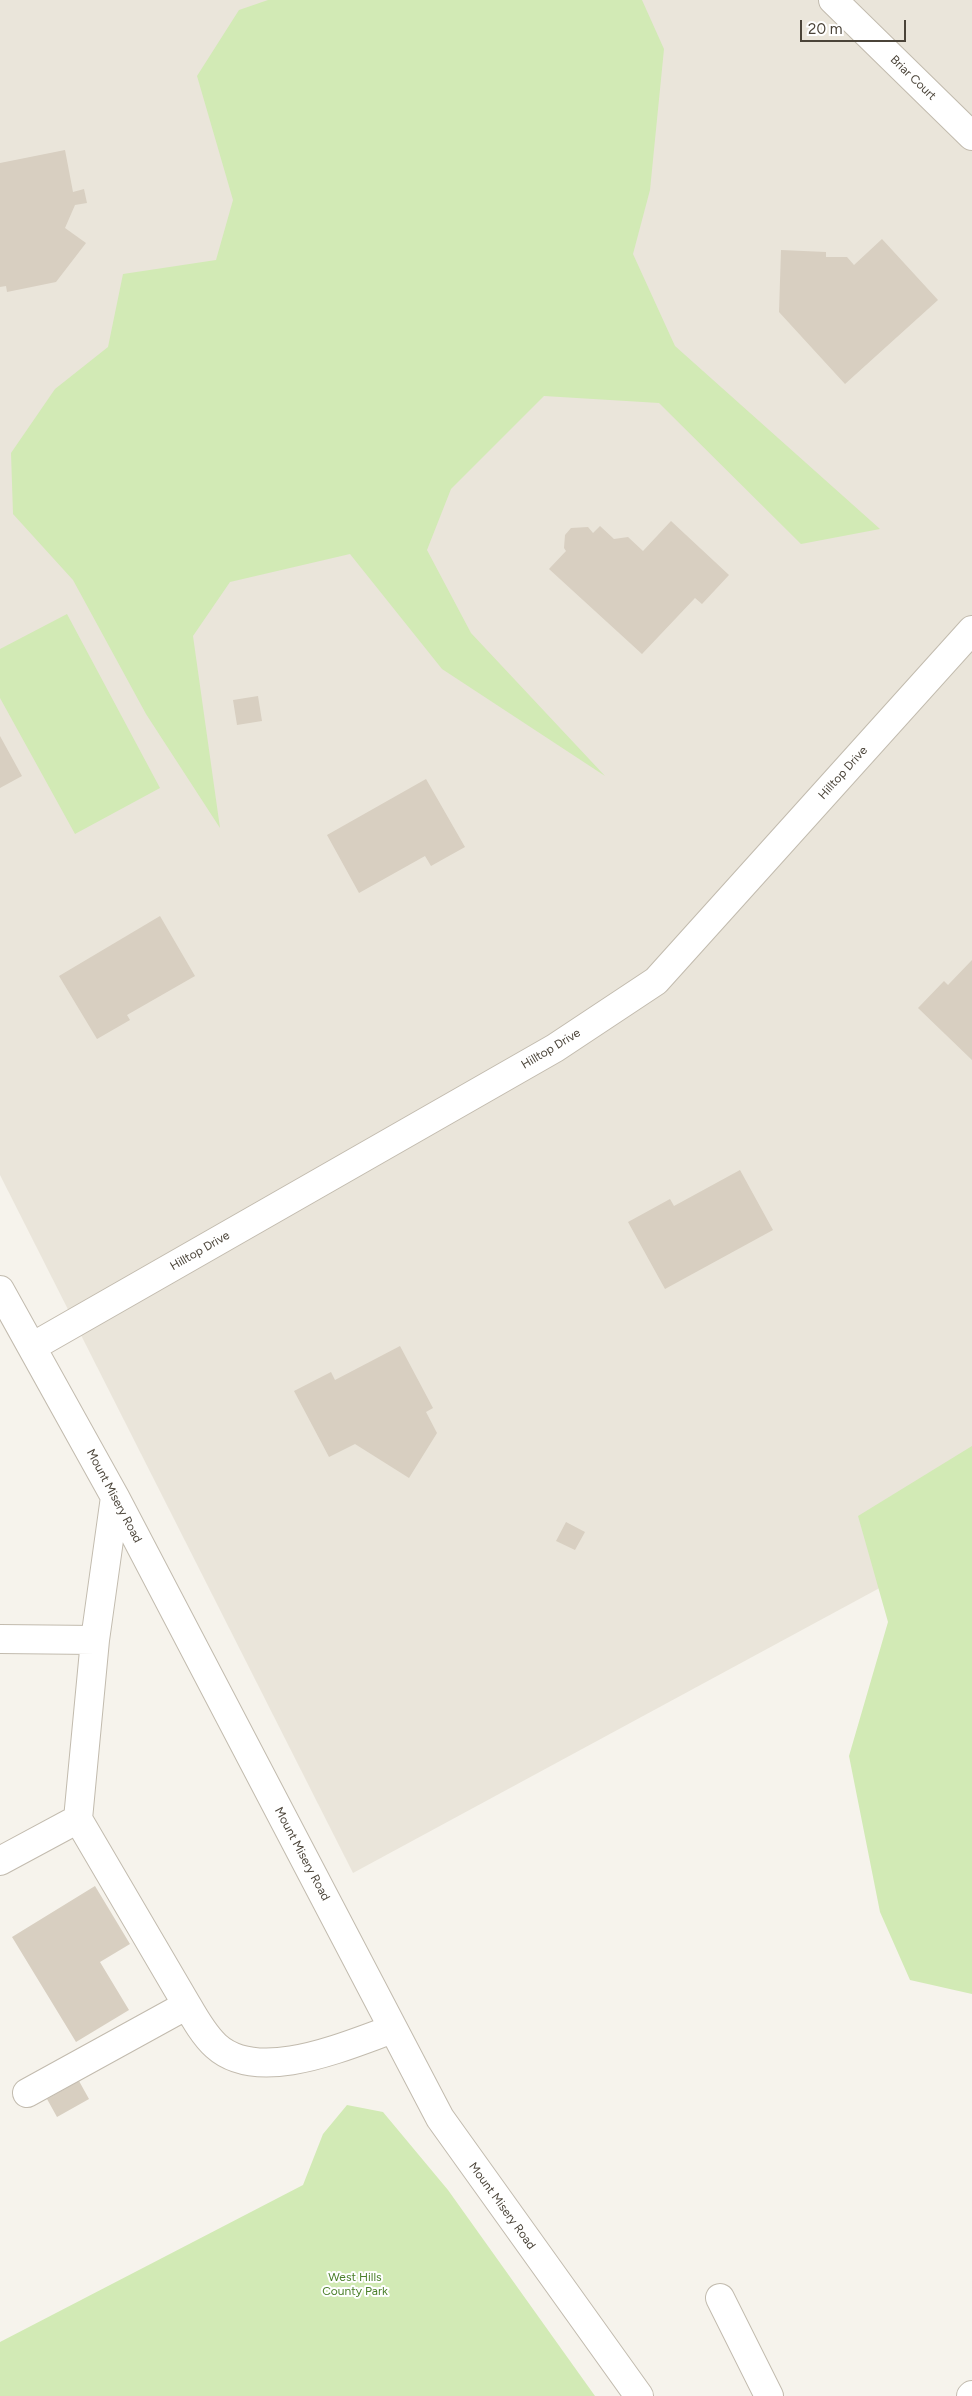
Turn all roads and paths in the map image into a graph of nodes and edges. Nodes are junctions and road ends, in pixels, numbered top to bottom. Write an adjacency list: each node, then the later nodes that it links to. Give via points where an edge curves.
1 (833, 0): 2 (street, Briar Court)
2 (972, 136)
3 (972, 630): 5 (street, Hilltop Drive, via 656,982 555,1048)
4 (0, 1290): 5 (street, Mount Misery Road)
5 (32, 1347): 6 (street, Mount Misery Road)
6 (115, 1497): 8 (street); 12 (street, Mount Misery Road)
7 (0, 1639): 8 (street)
8 (95, 1640): 9 (street)
9 (78, 1819): 10 (street); 11 (street)
10 (0, 1861)
11 (187, 2005): 12 (street, via 217,2047 238,2058 261,2061 290,2062); 13 (street)
12 (392, 2029): 15 (street, Mount Misery Road, via 440,2118)
13 (27, 2093)
14 (720, 2298): 16 (street)
15 (639, 2396)
16 (769, 2396)

